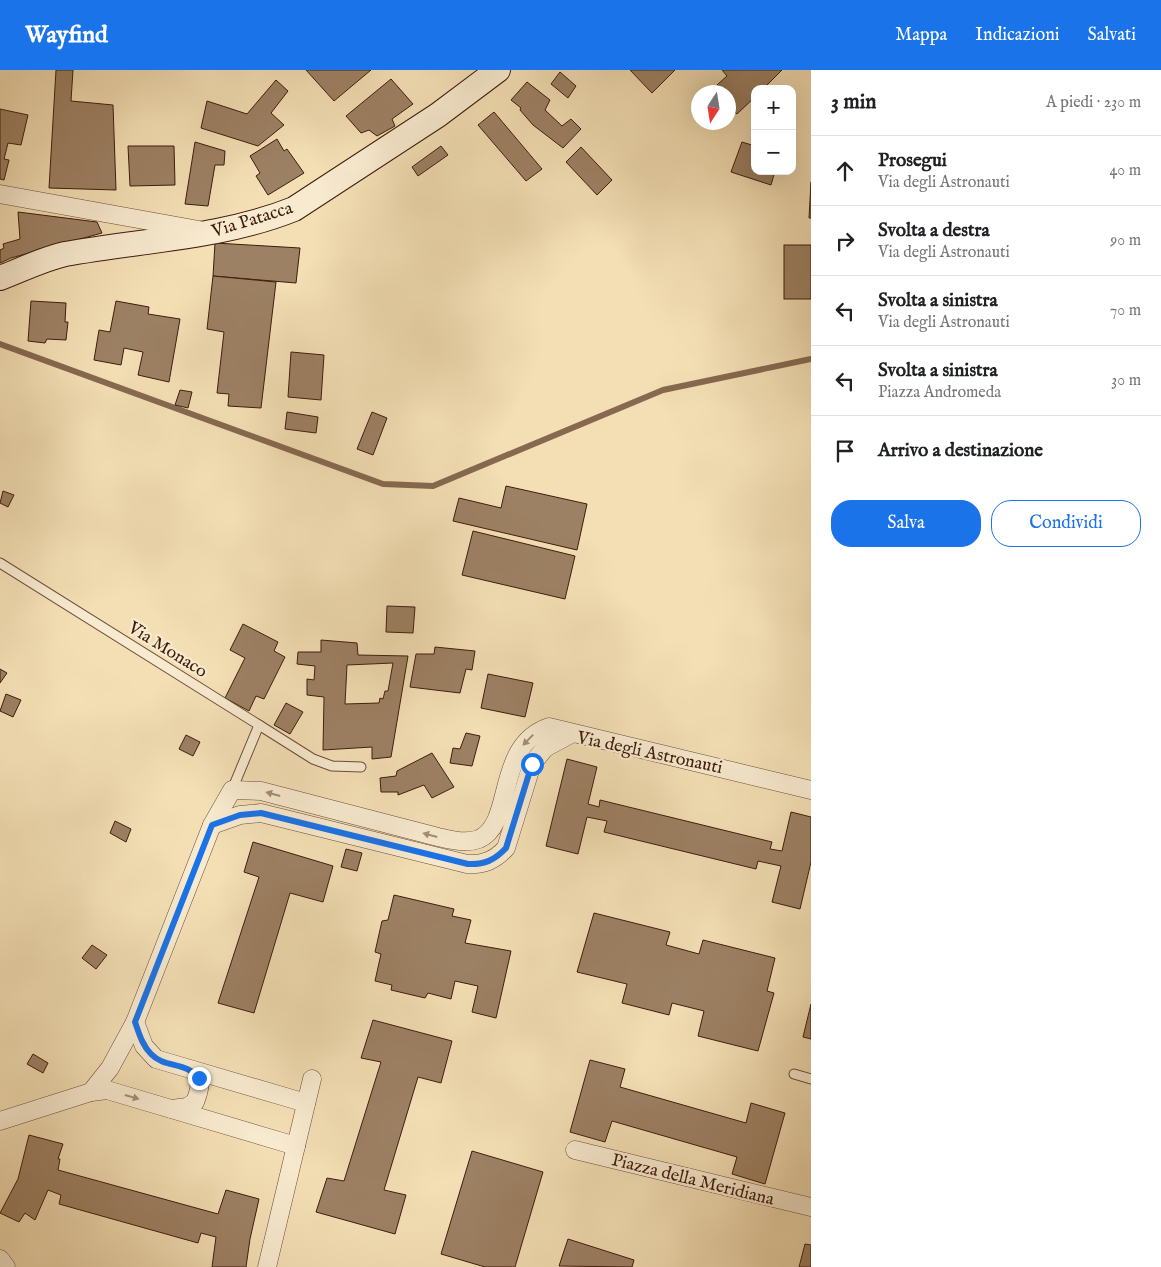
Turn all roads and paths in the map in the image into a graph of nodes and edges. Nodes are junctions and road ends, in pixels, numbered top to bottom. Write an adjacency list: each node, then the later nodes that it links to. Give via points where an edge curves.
1 (498, 70): 3 (main road, Via Patacca, via 438,115 294,209)
2 (0, 194): 3 (street)
3 (210, 232): 4 (main road, Via Patacca, via 63,255)
4 (0, 278)
5 (0, 563): 6 (lane, Via Monaco)
6 (259, 725): 8 (lane, Via Monaco, via 313,759 332,766); 9 (lane)
7 (571, 734): 9 (street, one-way to 9, via 549,727 537,731 524,743 514,759 491,828 480,838 463,842 261,791); 10 (street, Via degli Astronauti, via 609,740); 11 (street, Via degli Astronauti, via 545,748 532,764 506,848 484,863 468,864 261,813 240,815)
8 (361, 768)
9 (232, 790): 11 (street)
10 (811, 790)
11 (212, 825): 12 (street)
12 (135, 1022): 13 (street, via 144,1046 156,1059); 17 (street, via 110,1068)
13 (194, 1071): 18 (street); 19 (street, via 201,1087 195,1102)
14 (794, 1074): 16 (lane)
15 (312, 1079): 18 (street)
16 (811, 1079)
17 (91, 1092): 19 (street, one-way to 19, via 107,1090); 20 (street)
18 (306, 1103): 21 (street)
19 (172, 1109): 21 (street)
20 (0, 1121)
21 (296, 1146): 26 (street)
22 (575, 1150): 23 (street, Piazza della Meridiana)
23 (811, 1208)
24 (0, 1259): 25 (street)
25 (6, 1267)
26 (266, 1267)

